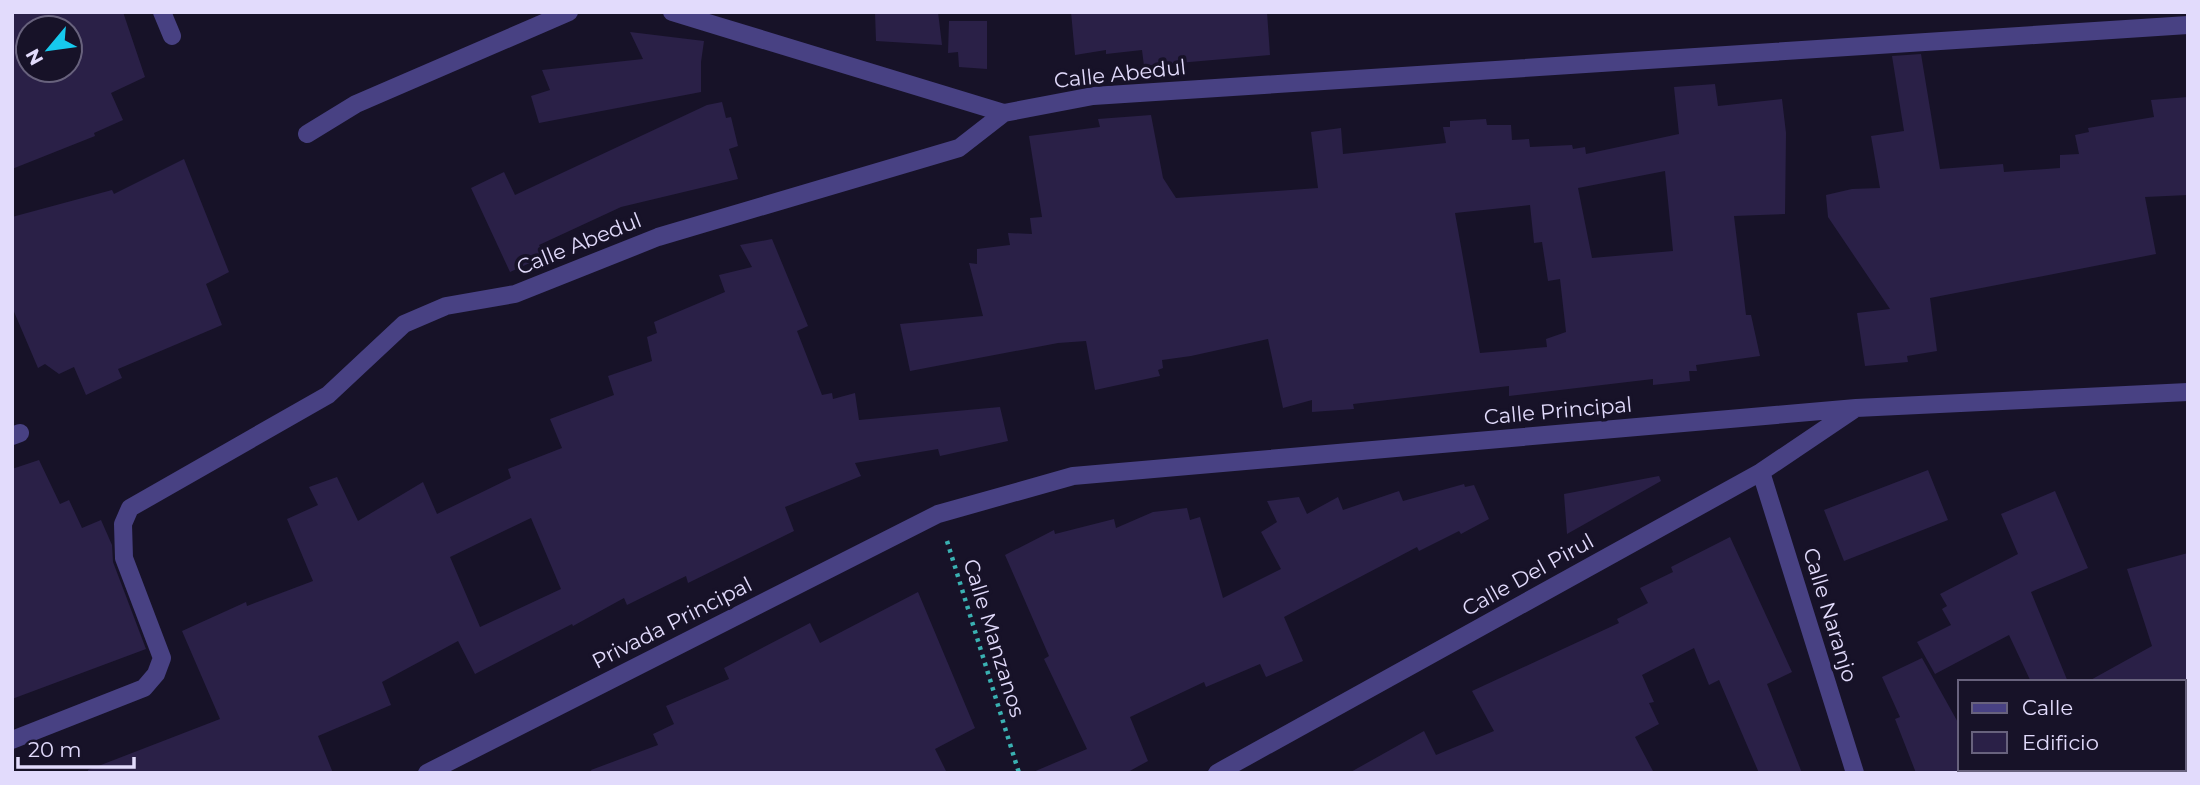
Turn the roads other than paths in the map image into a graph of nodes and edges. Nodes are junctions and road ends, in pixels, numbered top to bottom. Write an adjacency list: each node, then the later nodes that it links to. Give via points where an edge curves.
1 (162, 12): 5 (street)
2 (569, 12): 7 (street, via 356,104)
3 (672, 12): 6 (street)
4 (2188, 25): 6 (street, Calle Abedul, via 1094,96)
5 (172, 36)
6 (1004, 113): 12 (street, Calle Abedul, via 960,148 658,237 514,294 446,306 404,324 328,394 130,508 123,524 124,558 162,657 156,674 144,688)
7 (307, 134)
8 (2188, 392): 9 (street, Calle Principal)
9 (1856, 408): 10 (street, Calle Del Pirul); 11 (street, Calle Principal, via 1073,476)
10 (1761, 471): 14 (street, Calle Del Pirul); 15 (street, Calle Naranjo)
11 (939, 514): 13 (street, Privada Principal)
12 (12, 740)
13 (426, 773)
14 (1217, 773)
15 (1855, 773)

